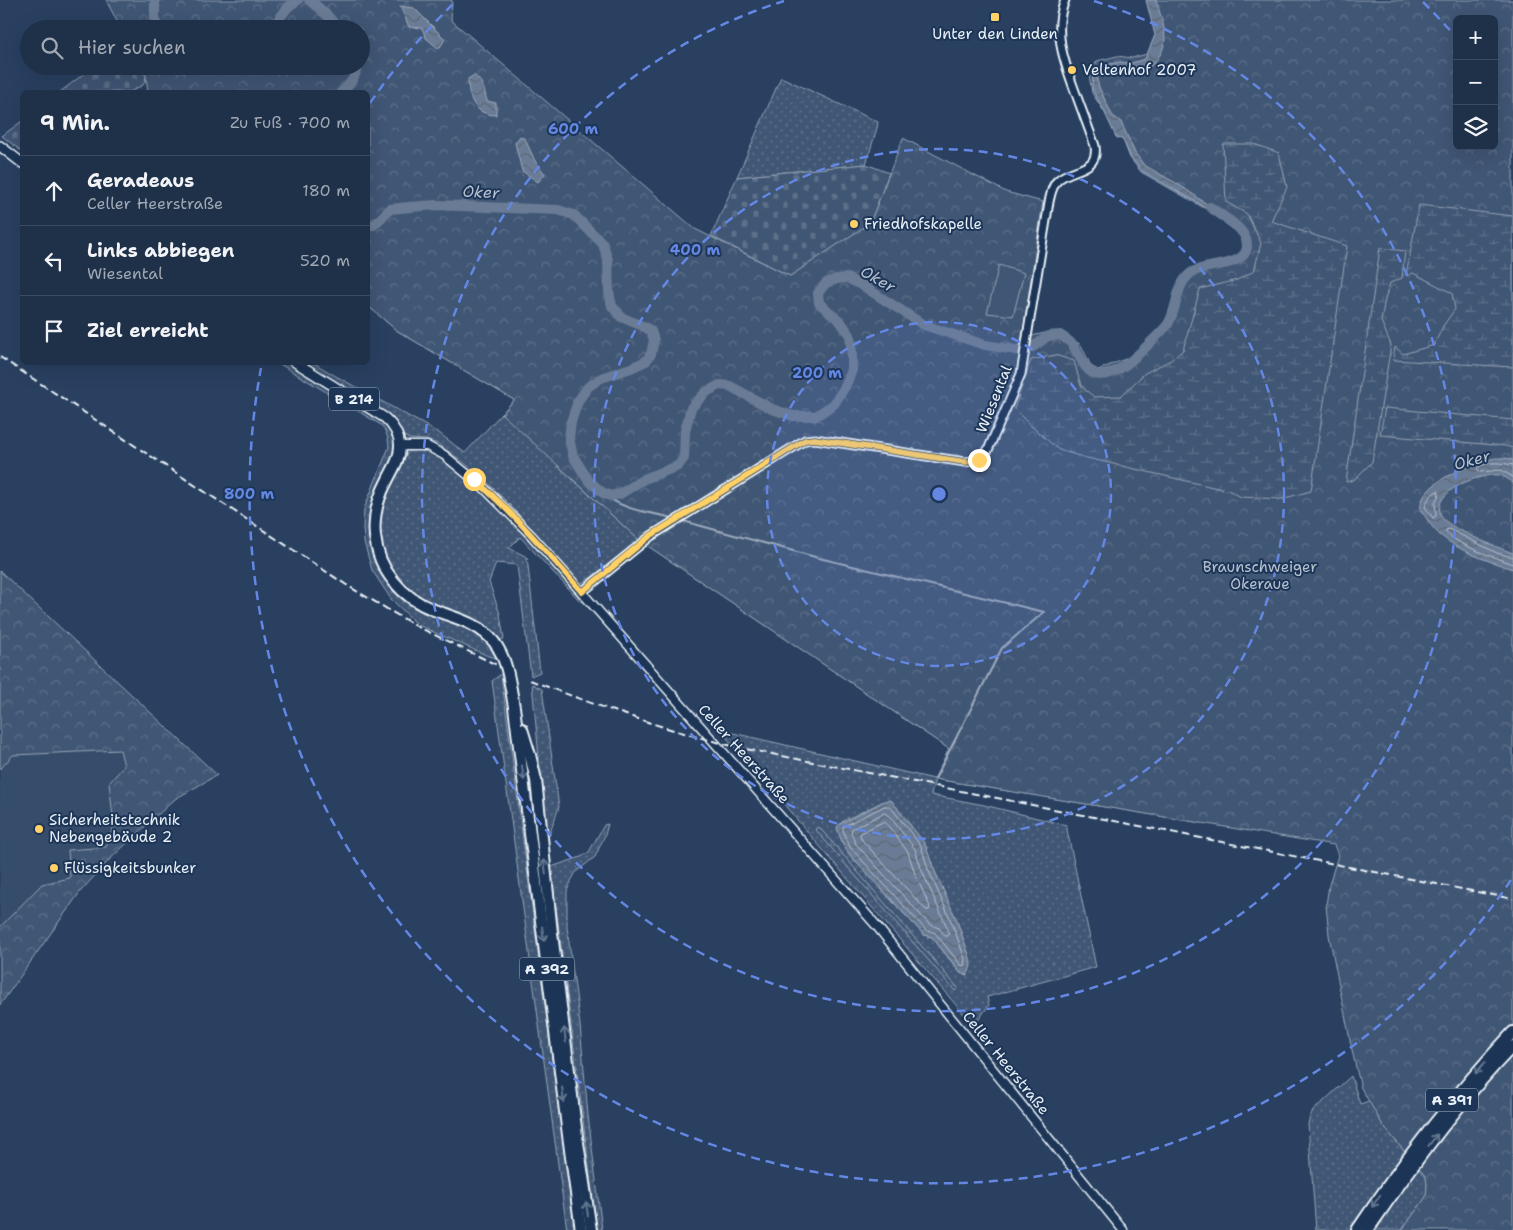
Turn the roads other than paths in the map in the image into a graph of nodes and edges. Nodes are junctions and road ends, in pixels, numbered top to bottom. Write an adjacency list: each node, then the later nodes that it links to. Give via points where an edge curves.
1 (1065, 0): 6 (street, Wiesental, via 1059,27 1060,46 1096,154 1091,163 1060,178 1053,187 1024,361 988,450 979,460 965,462 805,440 650,536)
2 (0, 146): 3 (main road)
3 (20, 161)
4 (299, 365): 5 (main road, B 214, via 385,418 397,432)
5 (400, 446): 6 (main road, Celler Heerstraße, via 428,446 456,464 504,507); 7 (highway, via 398,460 376,509 374,532 380,559 391,579 411,599 473,625 494,642 506,668)
6 (582, 592): 13 (main road, Celler Heerstraße, via 887,938)
7 (514, 707): 11 (highway, A 392, one-way to 11); 12 (highway, A 392, one-way to 7, via 534,772)
8 (1513, 1032): 10 (highway, A 391, one-way to 10, via 1444,1110)
9 (1513, 1046): 10 (highway, A 391, one-way to 9)
10 (1400, 1176): 14 (highway, A 391, one-way to 14); 15 (highway, A 391)
11 (581, 1230)
12 (591, 1230)
13 (1123, 1230)
14 (1357, 1230)
15 (1368, 1230)

